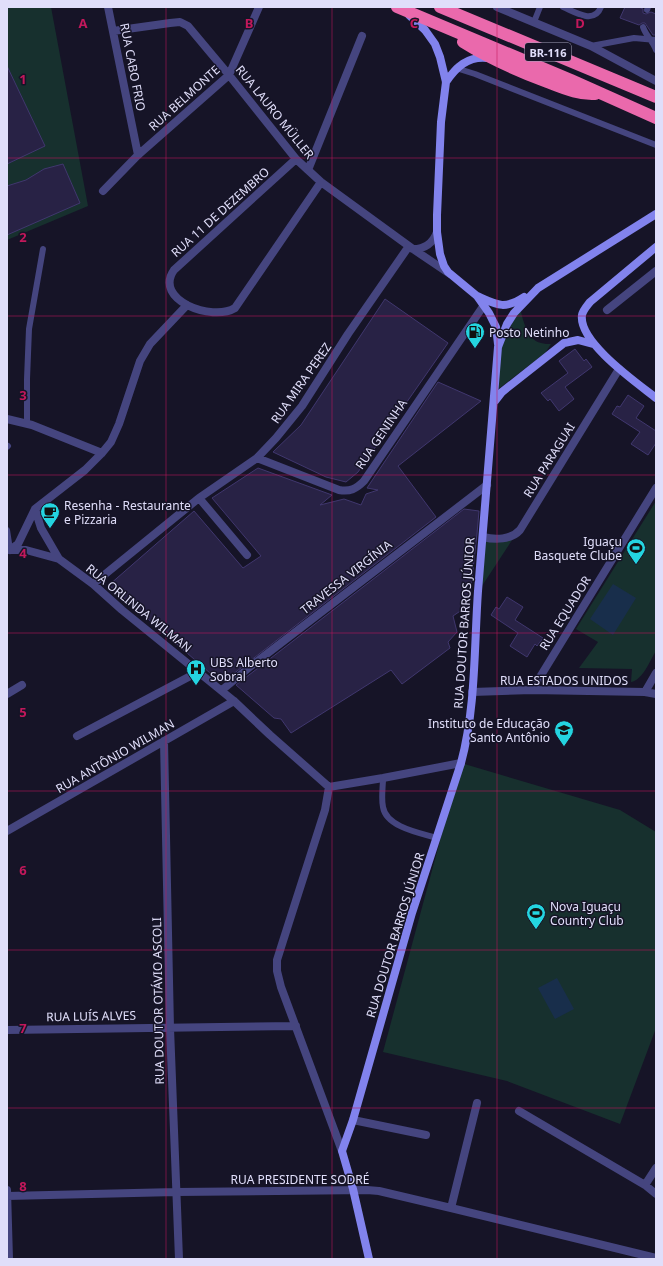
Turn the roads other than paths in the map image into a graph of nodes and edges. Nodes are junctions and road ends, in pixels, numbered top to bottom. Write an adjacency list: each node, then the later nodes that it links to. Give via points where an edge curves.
1 (108, 7): 12 (street, RUA CABO FRIO)
2 (259, 7): 19 (street, RUA BELMONTE)
3 (398, 7): 10 (highway, BR-116); 21 (main road, RUA LAURO MÜLLER, via 419,24 432,40 440,57)
4 (440, 7): 23 (highway, BR-116)
5 (497, 7): 9 (street)
6 (540, 7): 9 (lane)
7 (563, 7): 8 (lane, via 587,17 595,15)
8 (601, 7)
9 (534, 22): 15 (street)
10 (445, 27): 17 (highway, via 454,36); 22 (highway, BR-116)
11 (643, 27): 14 (lane, via 645,34)
12 (113, 31): 19 (street, RUA LAURO MÜLLER, via 180,22 188,26); 26 (street, RUA CABO FRIO)
13 (362, 36): 28 (street)
14 (653, 39): 15 (lane, via 634,38); 16 (lane)
15 (591, 46): 20 (street)
16 (656, 50)
17 (491, 58): 18 (main road, RUA LAURO MÜLLER, via 472,59); 22 (highway, via 577,93)
18 (456, 68): 21 (main road, RUA LAURO MÜLLER); 25 (lane)
19 (230, 74): 26 (street, RUA BELMONTE); 27 (street, RUA LAURO MÜLLER)
20 (656, 81)
21 (446, 82): 32 (main road, RUA LAURO MÜLLER, via 441,122)
22 (600, 94): 24 (highway, BR-116)
23 (656, 97)
24 (656, 118)
25 (656, 145)
26 (138, 155): 30 (street, RUA BELMONTE)
27 (296, 159): 28 (street, RUA LAURO MÜLLER); 40 (street, RUA 11 DE DEZEMBRO, via 174,270 170,279 171,288 177,298)
28 (308, 170): 29 (street, RUA LAURO MÜLLER)
29 (321, 182): 34 (street, RUA LAURO MÜLLER); 40 (street, RUA 11 DE DEZEMBRO, via 237,306 230,311 217,313)
30 (103, 191)
31 (656, 214): 38 (main road, RUA DOUTOR BARROS JÚNIOR)
32 (436, 232): 34 (street, via 429,244 422,248); 37 (main road, RUA LAURO MÜLLER, via 441,258)
33 (656, 247): 43 (main road, via 592,301 584,311 582,319)
34 (411, 248): 37 (street, RUA LAURO MÜLLER); 51 (street, RUA MIRA PEREZ, via 348,334 302,406)
35 (42, 249): 49 (lane, via 29,329)
36 (656, 271): 42 (street)
37 (451, 275): 39 (main road, RUA LAURO MÜLLER)
38 (538, 288): 39 (main road, RUA LAURO MÜLLER, via 509,305 498,305); 44 (main road, RUA DOUTOR BARROS JÚNIOR, via 514,313)
39 (477, 296): 41 (main road, RUA LAURO MÜLLER)
40 (187, 305): 50 (street, via 145,352 118,428)
41 (484, 305): 44 (main road, RUA LAURO MÜLLER, via 496,327); 51 (street, RUA GENINHA, via 364,481 357,487 346,491 340,490)
42 (607, 310)
43 (593, 344): 45 (main road); 47 (main road, via 578,340 564,343 502,392)
44 (498, 347): 47 (main road, RUA DOUTOR BARROS JÚNIOR)
45 (619, 369): 46 (main road); 57 (street, RUA PARAGUAI, via 520,530 510,537)
46 (656, 398)
47 (494, 402): 52 (main road, RUA DOUTOR BARROS JÚNIOR)
48 (7, 419): 49 (street)
49 (27, 424): 50 (street)
50 (102, 453): 55 (street)
51 (257, 458): 54 (street, RUA MIRA PEREZ)
52 (487, 485): 57 (main road, RUA DOUTOR BARROS JÚNIOR); 65 (street, TRAVESSA VIRGÍNIA)
53 (656, 488): 66 (street, RUA EQUADOR)
54 (199, 498): 59 (street); 61 (street, RUA MIRA PEREZ)
55 (35, 510): 58 (street, via 20,540); 60 (street, RUA ORLINDA WILMAN, via 41,528)
56 (7, 530): 58 (lane)
57 (483, 537): 67 (main road, RUA DOUTOR BARROS JÚNIOR)
58 (8, 551): 60 (street, via 26,550)
59 (247, 555)
60 (59, 559): 61 (street, RUA ORLINDA WILMAN)
61 (93, 584): 62 (street, RUA ORLINDA WILMAN)
62 (198, 672): 65 (street, RUA ORLINDA WILMAN); 72 (street)
63 (656, 673): 68 (street)
64 (22, 685): 69 (street)
65 (222, 690): 71 (street, RUA ORLINDA WILMAN)
66 (532, 690): 67 (street, RUA ESTADOS UNIDOS); 68 (street, RUA ESTADOS UNIDOS)
67 (472, 692): 74 (main road, RUA DOUTOR BARROS JÚNIOR, via 466,744)
68 (645, 692): 70 (street, RUA ESTADOS UNIDOS)
69 (7, 694)
70 (656, 694)
71 (234, 701): 73 (street, RUA ANTÔNIO WILMAN); 76 (street, RUA ORLINDA WILMAN)
72 (77, 736)
73 (164, 741): 77 (street, RUA ANTÔNIO WILMAN); 80 (street, RUA DOUTOR OTÁVIO ASCOLI)
74 (461, 763): 75 (street); 78 (main road, RUA DOUTOR BARROS JÚNIOR)
75 (383, 778): 76 (street); 78 (lane, via 383,808 388,819 407,830)
76 (329, 787): 79 (street, via 325,810 277,960 281,987)
77 (7, 831)
78 (437, 838): 84 (main road, RUA DOUTOR BARROS JÚNIOR, via 412,913)
79 (296, 1026): 80 (street, RUA LUÍS ALVES); 86 (street)
80 (170, 1028): 81 (street, RUA LUÍS ALVES); 91 (street, RUA DOUTOR OTÁVIO ASCOLI)
81 (7, 1030)
82 (477, 1103): 94 (street)
83 (519, 1111): 88 (street)
84 (353, 1120): 85 (street); 86 (main road, RUA DOUTOR BARROS JÚNIOR)
85 (426, 1135)
86 (342, 1151): 89 (main road)
87 (656, 1168): 88 (street)
88 (645, 1185): 92 (street)
89 (353, 1189): 91 (street, RUA PRESIDENTE SODRÉ); 94 (street, RUA PRESIDENTE SODRÉ, via 379,1191); 98 (main road)
90 (7, 1190): 93 (street)
91 (176, 1192): 93 (street, RUA PRESIDENTE SODRÉ); 97 (street, RUA DOUTOR OTÁVIO ASCOLI)
92 (656, 1194)
93 (7, 1196): 96 (street)
94 (451, 1208): 95 (street, RUA PRESIDENTE SODRÉ)
95 (656, 1258)
96 (9, 1259)
97 (178, 1259)
98 (368, 1259)

